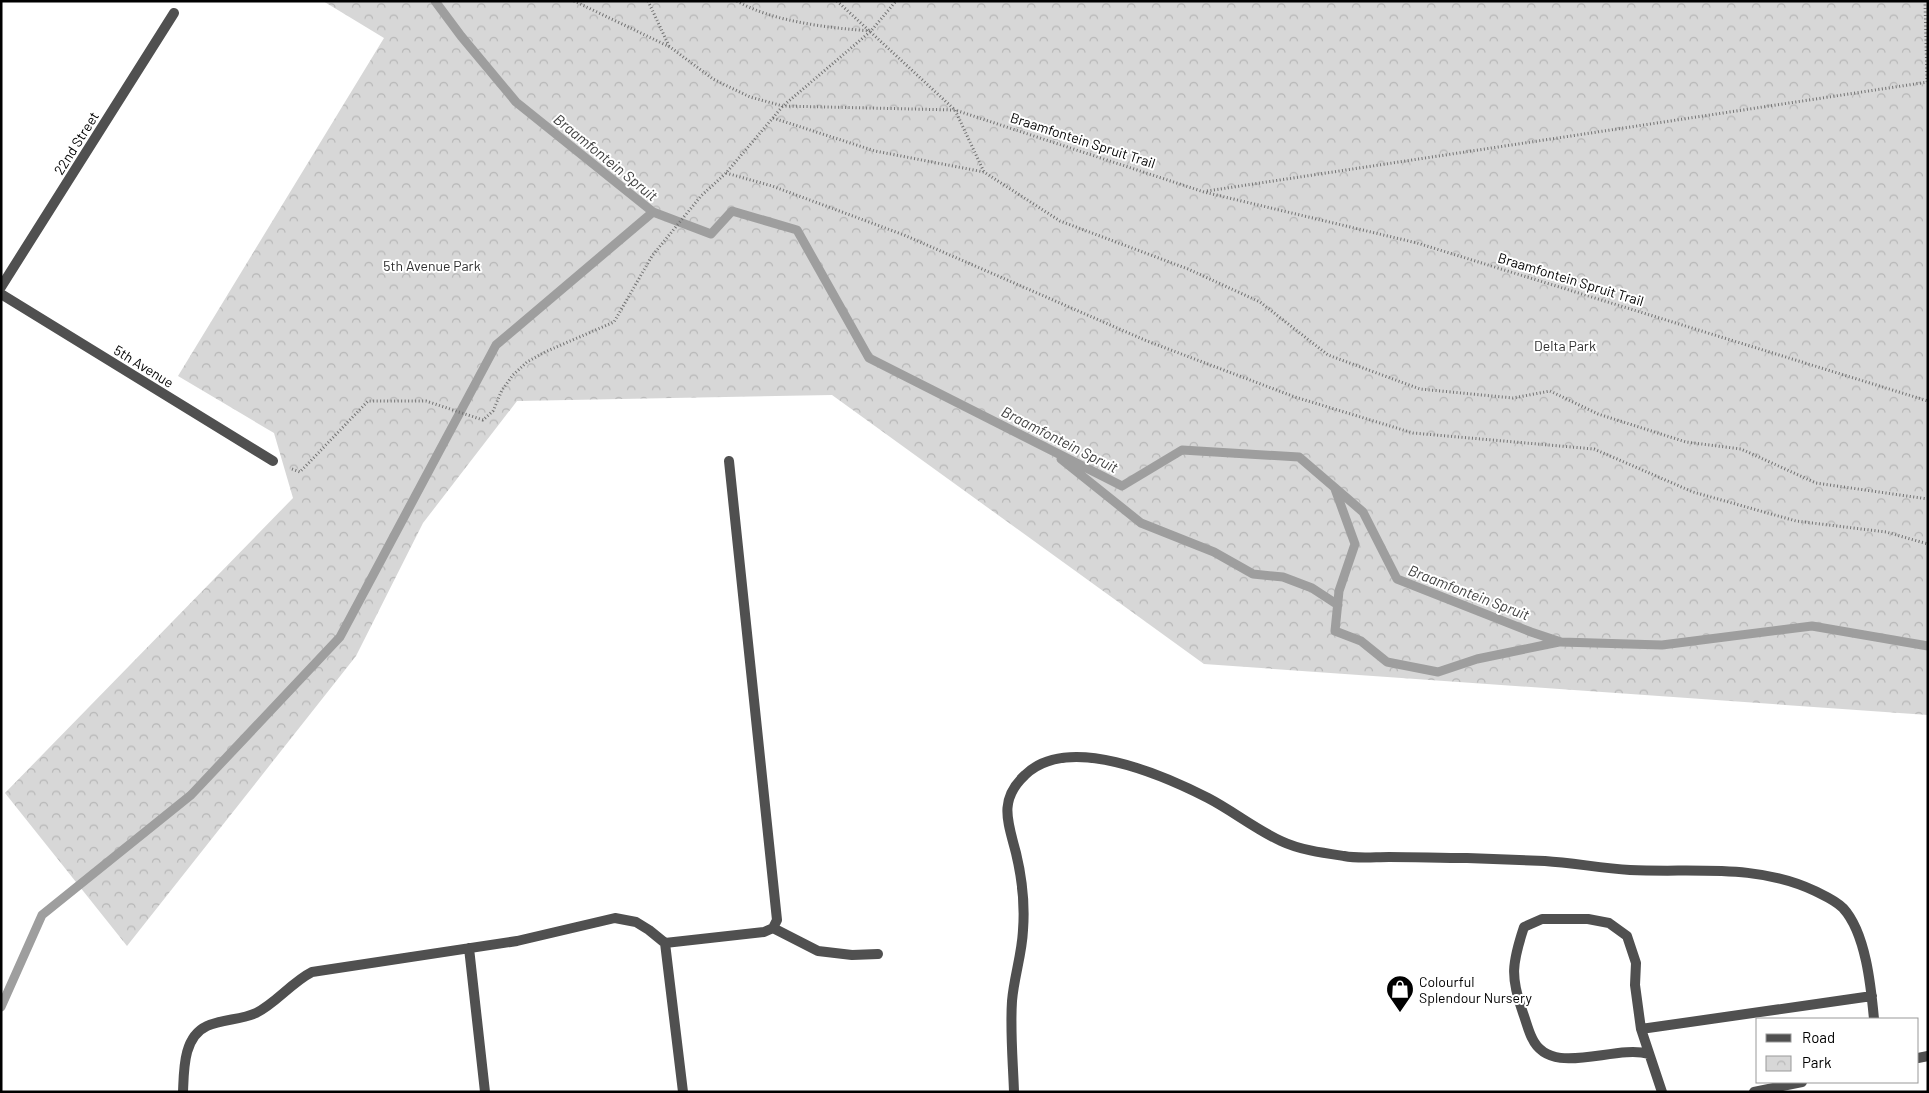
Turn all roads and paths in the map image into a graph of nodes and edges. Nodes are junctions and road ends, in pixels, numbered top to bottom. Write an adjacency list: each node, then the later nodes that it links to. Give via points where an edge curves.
1 (574, 1): 9 (path, Braamfontein Spruit Trail)
2 (648, 1): 9 (path)
3 (737, 1): 8 (path, via 751,10 825,28)
4 (837, 1): 8 (path, Braamfontein Spruit Trail)
5 (896, 1): 8 (path)
6 (1925, 1): 10 (path, Braamfontein Spruit Trail)
7 (174, 13): 17 (street, 22nd Street)
8 (872, 31): 11 (path); 12 (path, Braamfontein Spruit Trail)
9 (670, 47): 11 (path, Braamfontein Spruit Trail, via 713,80 750,97)
10 (1927, 82): 16 (path, Braamfontein Spruit Trail)
11 (784, 106): 12 (path, Braamfontein Spruit Trail); 13 (path)
12 (955, 110): 14 (path, Braamfontein Spruit Trail); 16 (path, Braamfontein Spruit Trail)
13 (773, 118): 14 (path, via 875,151); 15 (path)
14 (984, 172): 22 (path, via 1060,221 1188,269 1260,302 1328,355 1420,389 1513,398 1550,391 1598,414 1686,442 1741,449 1816,483)
15 (726, 173): 20 (path, via 701,196 652,256 614,322 527,362 513,375 493,411 483,420 426,401 368,401 300,472); 23 (path, via 791,192 904,235 1146,341 1295,397 1413,433 1594,449 1694,492 1796,521 1886,532)
16 (1204, 192): 19 (path, Braamfontein Spruit Trail, via 1417,243)
17 (1, 287)
18 (1, 294): 20 (street, 5th Avenue)
19 (1928, 401)
20 (273, 461)
21 (729, 461): 24 (street, via 777,920)
22 (1928, 499)
23 (1928, 544)
24 (773, 928): 25 (street); 27 (street, via 818,950 852,955)
25 (665, 943): 26 (street, via 636,922 615,918 517,941); 35 (street)
26 (469, 948): 33 (street, via 325,968 308,974 257,1012 207,1026 194,1035 184,1067); 34 (street)
27 (878, 954)
28 (1872, 996): 29 (street); 30 (street); 36 (street, via 1860,944 1853,923 1843,908 1831,898 1772,875 1627,870 1548,861 1348,857 1284,843 1210,798 1153,773 1104,760 1062,757 1027,772 1008,797 1006,808 1022,881 1024,910 1012,1005)
29 (1874, 1018)
30 (1641, 1029): 31 (street); 31 (street, via 1635,985 1636,962 1627,936 1609,923 1588,919 1542,919 1524,927 1514,956 1514,988 1532,1039 1542,1053 1554,1058 1572,1059 1620,1052)
31 (1649, 1054): 37 (street)
32 (1797, 1083): 38 (street)
33 (183, 1092)
34 (485, 1092)
35 (683, 1092)
36 (1014, 1092)
37 (1662, 1092)
38 (1754, 1092)

